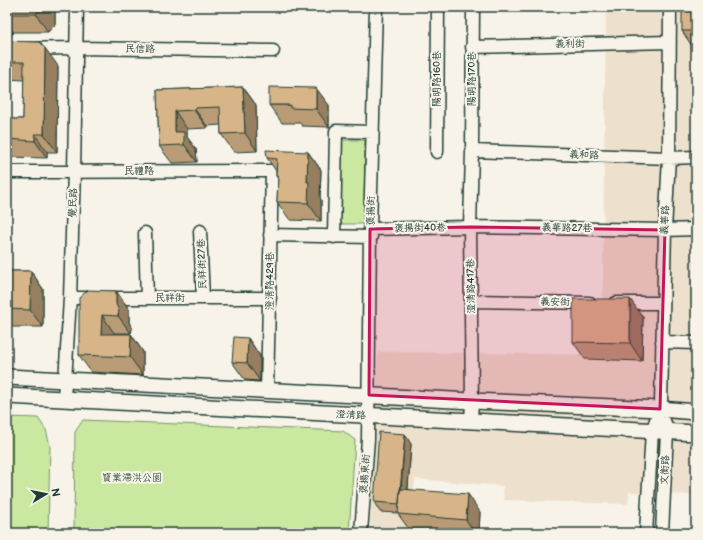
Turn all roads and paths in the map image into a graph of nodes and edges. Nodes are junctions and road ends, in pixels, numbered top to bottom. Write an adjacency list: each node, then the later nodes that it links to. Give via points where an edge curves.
1 (77, 7): 8 (street, 覺民路)
2 (376, 7): 11 (street, 褒揚街)
3 (438, 7): 13 (street, 陽明路160巷)
4 (473, 7): 7 (street, 陽明路170巷)
5 (670, 7): 6 (street, 義華路)
6 (669, 42): 7 (street, 義利街); 15 (street, 義華路)
7 (472, 46): 12 (street, 陽明路170巷)
8 (77, 48): 9 (street, 民信路); 10 (street, 民信路); 16 (street, 覺民路)
9 (7, 49)
10 (273, 51)
11 (373, 132): 24 (street, 褒揚街); 26 (street, via 336,131)
12 (472, 151): 15 (street, 義和路); 19 (street, 澄清路417巷)
13 (437, 152)
14 (696, 157): 15 (street, 義和路)
15 (669, 158): 21 (street, 義華路)
16 (74, 171): 17 (street, 民禮路); 18 (street, 民禮路); 27 (street, 覺民路)
17 (272, 171): 25 (street, 澄清路429巷)
18 (7, 172)
19 (470, 227): 21 (street, 義華路27巷); 24 (street, 褒揚街40巷); 31 (street, 澄清路417巷)
20 (696, 229): 21 (street, 義華路27巷)
21 (665, 230): 32 (street, 義華路)
22 (200, 231): 29 (street, 民祥街27巷)
23 (145, 233): 28 (street)
24 (370, 233): 26 (street, 褒揚街40巷); 39 (street, 褒揚街)
25 (270, 235): 26 (street, 褒揚街40巷); 30 (street, 澄清路429巷)
26 (334, 237)
27 (70, 298): 28 (street, 民祥街); 36 (street, 覺民路)
28 (146, 298): 29 (street, 民祥街)
29 (203, 298): 30 (street, 民祥街)
30 (270, 298): 37 (street, 澄清路429巷)
31 (471, 301): 32 (street, 義安街); 41 (street, 澄清路417巷)
32 (663, 303): 33 (street, 義華路)
33 (662, 342): 34 (street); 42 (street, 義華路)
34 (696, 343)
35 (7, 377): 36 (main road, 澄清路)
36 (64, 380): 37 (main road, 澄清路); 40 (street, 覺民路)
37 (267, 391): 39 (main road, 澄清路)
38 (7, 396): 40 (main road, 澄清路)
39 (369, 396): 41 (main road, 澄清路); 44 (street, 褒揚街)
40 (64, 399): 44 (main road, 澄清路)
41 (472, 401): 42 (main road, 澄清路); 45 (street, 澄清路417巷)
42 (660, 409): 43 (main road, 澄清路); 46 (street, 義華路); 47 (street, 文衡路)
43 (696, 412)
44 (368, 416): 45 (main road, 澄清路); 49 (street, 褒揚東街)
45 (471, 421): 46 (main road, 澄清路)
46 (652, 431): 47 (main road, 澄清路); 50 (street, 文衡路)
47 (667, 432): 48 (main road, 澄清路); 51 (street, 文衡路)
48 (696, 433)
49 (361, 533)
50 (646, 533)
51 (662, 533)

